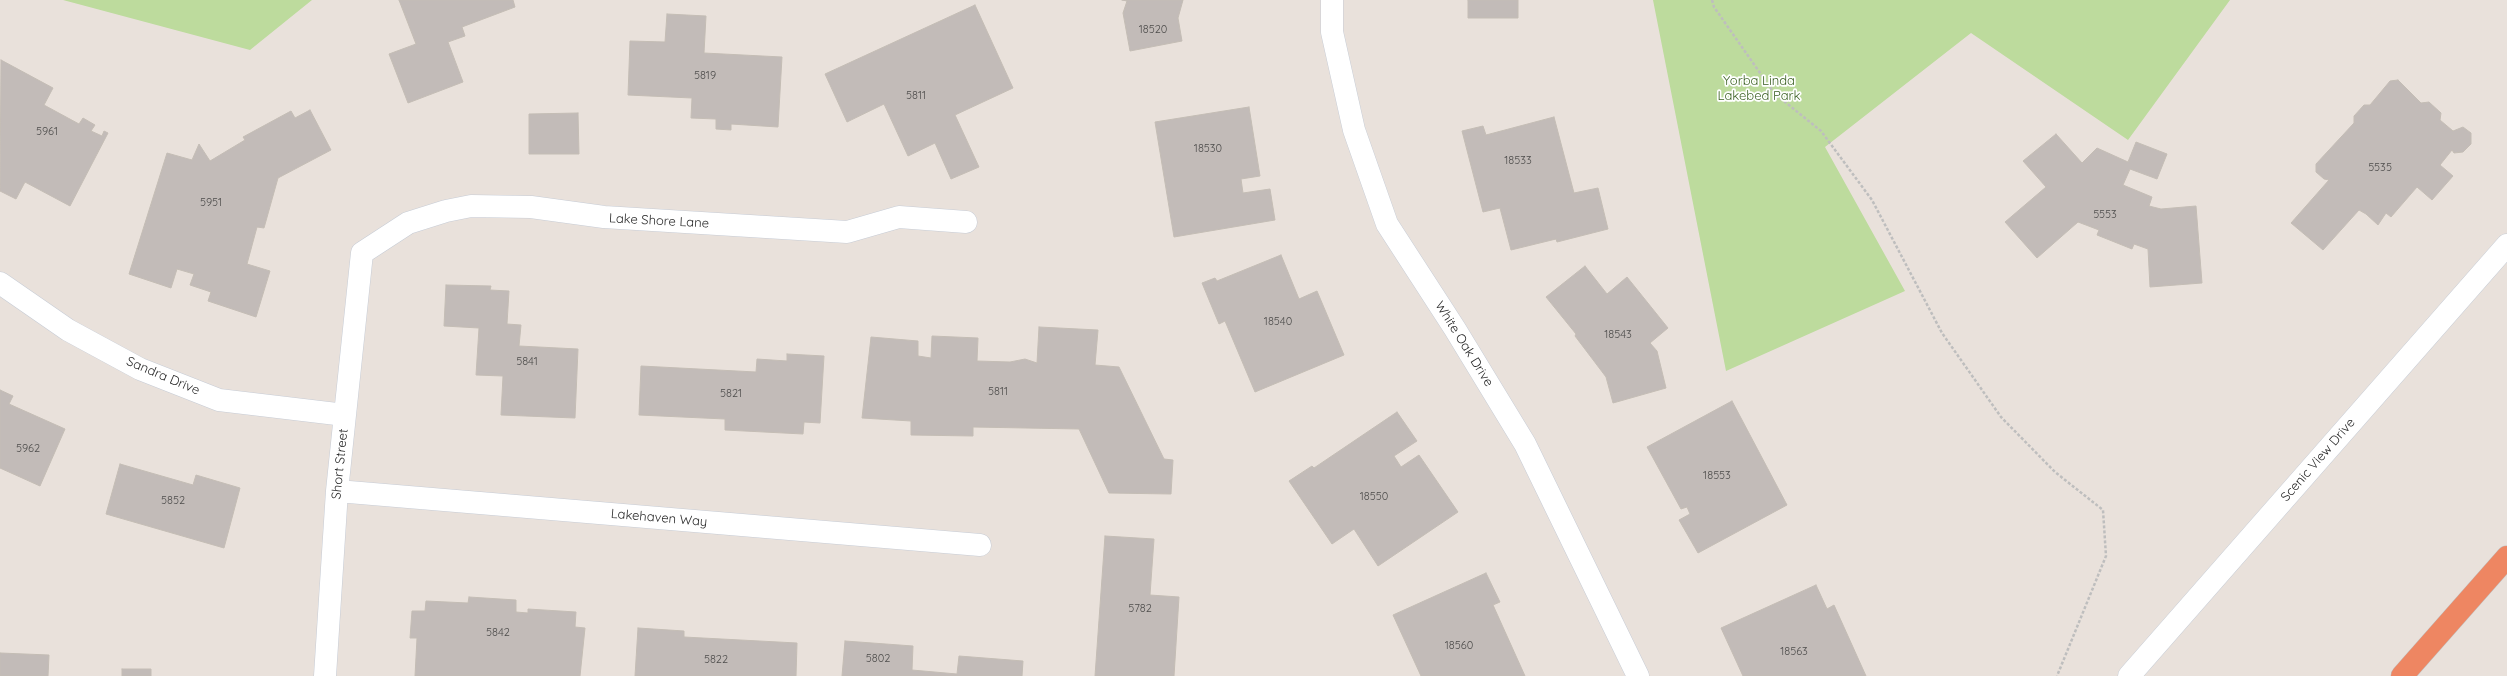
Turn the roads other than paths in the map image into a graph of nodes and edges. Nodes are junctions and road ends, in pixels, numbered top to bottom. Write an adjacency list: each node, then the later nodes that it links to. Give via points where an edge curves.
1 (1332, 0): 11 (street, White Oak Drive, via 1332,32 1354,130 1387,224 1525,444)
2 (966, 222): 4 (street, Lake Shore Lane, via 899,217 847,232 604,217 531,207 471,206 408,223)
3 (2507, 245): 12 (street, Scenic View Drive)
4 (362, 253): 6 (street, Short Street)
5 (0, 283): 6 (street, Sandra Drive, via 68,330 133,365 219,400)
6 (345, 415): 7 (street, Short Street)
7 (337, 491): 8 (street, Lakehaven Way); 10 (street, Short Street)
8 (980, 545)
9 (2507, 557): 13 (highway)
10 (325, 676)
11 (1638, 676)
12 (2129, 676)
13 (2402, 676)

